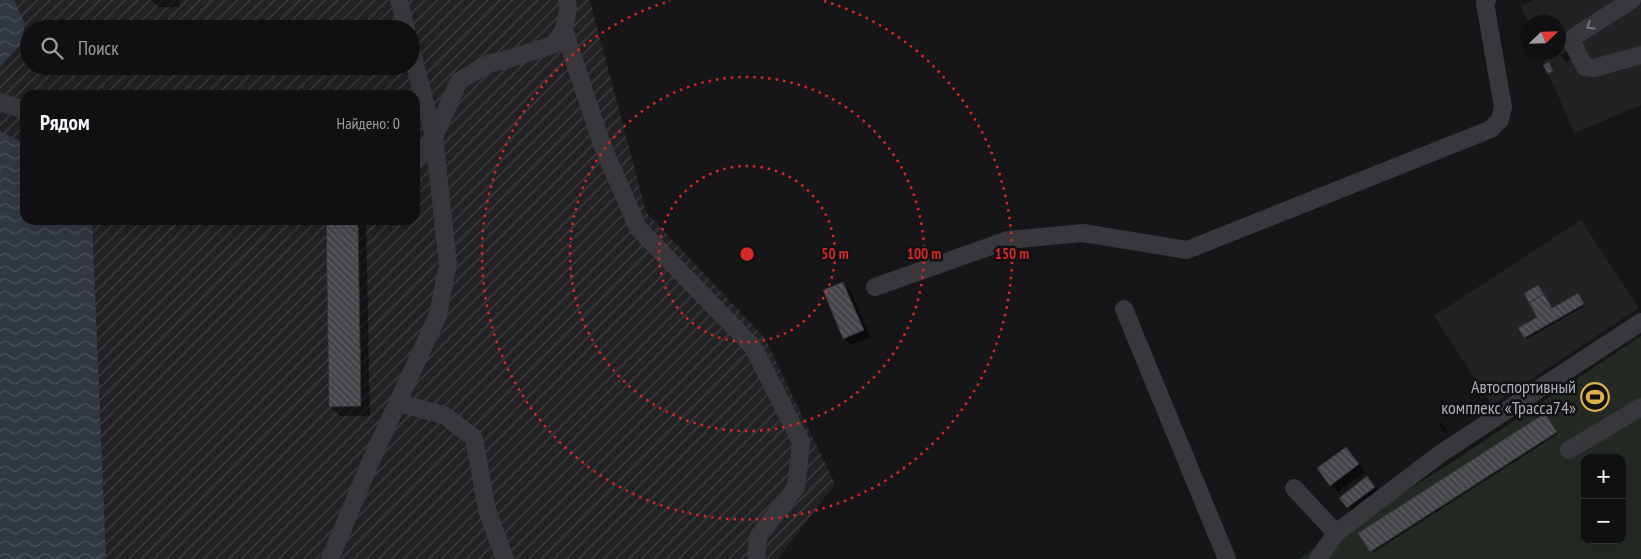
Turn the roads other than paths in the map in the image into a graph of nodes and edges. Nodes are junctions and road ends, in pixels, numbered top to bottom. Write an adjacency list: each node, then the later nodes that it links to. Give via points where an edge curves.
1 (399, 0): 5 (lane)
2 (567, 0): 6 (lane)
3 (1486, 0): 13 (lane, via 1503,107 1500,120 1491,128 1187,250 1083,233 1008,240)
4 (1632, 0): 7 (lane, one-way to 7, via 1575,36 1572,42 1586,67 1594,68)
5 (404, 20)
6 (564, 30): 11 (lane, via 553,45 490,63 459,81); 23 (lane, via 602,145 638,228 753,347 801,442 796,487 758,537)
7 (1641, 55)
8 (418, 75): 11 (lane)
9 (0, 102): 10 (lane)
10 (20, 108)
11 (434, 137): 12 (lane); 16 (lane, via 448,264 438,316)
12 (420, 153)
13 (875, 287)
14 (1124, 309): 24 (lane)
15 (1641, 322): 20 (lane, via 1440,454)
16 (398, 403): 21 (lane); 22 (lane, via 444,415 474,438 487,510)
17 (1641, 407): 18 (lane)
18 (1569, 450)
19 (1294, 488): 20 (lane)
20 (1336, 533): 25 (lane)
21 (330, 559)
22 (505, 559)
23 (756, 559)
24 (1227, 559)
25 (1318, 559)

